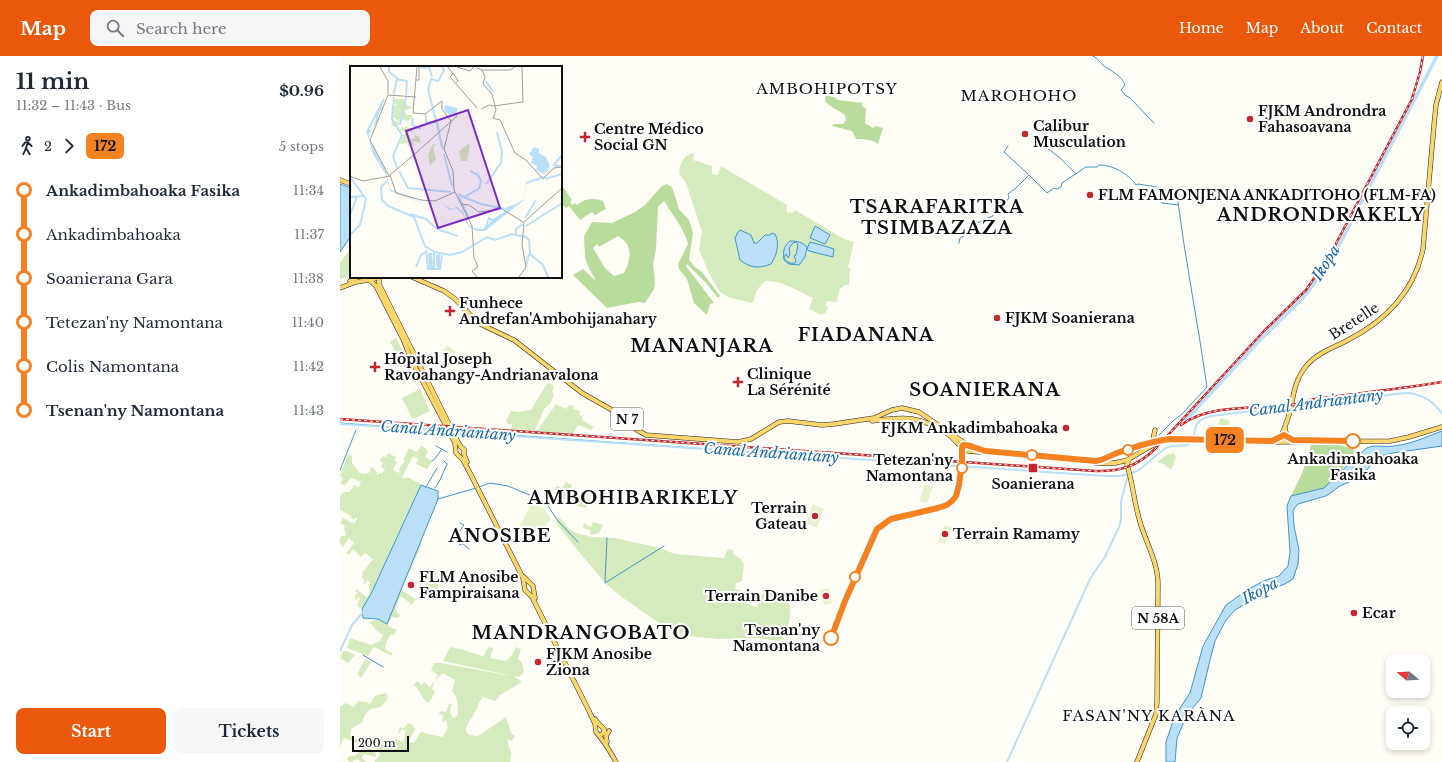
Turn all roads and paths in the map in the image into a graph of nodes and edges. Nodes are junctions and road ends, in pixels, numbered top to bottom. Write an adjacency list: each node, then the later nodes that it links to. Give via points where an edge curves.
1 (1442, 82): 18 (main road, Bretelle, via 1436,105 1422,249 1412,282 1383,318 1309,363 1296,383)
2 (340, 180): 3 (main road)
3 (350, 184)
4 (356, 278): 9 (main road)
5 (368, 278): 9 (main road); 15 (main road, via 376,286)
6 (378, 278): 15 (main road)
7 (410, 278): 12 (main road, N 7, via 447,296 474,323 512,341 581,395 620,417 643,436 740,444 750,442 781,424 822,428)
8 (414, 278): 10 (main road, N 7, via 449,294 478,323 517,342 582,393 626,418 637,430 646,435 738,442 751,439 779,422 834,424 874,418)
9 (340, 287)
10 (898, 409): 11 (main road, N 7); 12 (main road, via 896,414)
11 (911, 410): 13 (main road, via 913,414); 24 (main road, N 7, via 923,414)
12 (899, 418): 13 (main road, N 7)
13 (909, 418): 23 (main road, N 7, via 928,422 954,439)
14 (1442, 427): 18 (main road, N 7, via 1386,441 1293,440); 20 (main road, N 7, via 1395,441)
15 (449, 428): 22 (main road); 22 (main road, via 455,435)
16 (1155, 430): 21 (main road)
17 (1184, 433): 19 (main road)
18 (1284, 437): 19 (main road, N 7, via 1272,441); 20 (main road, via 1287,440)
19 (1189, 439): 21 (main road, N 7, via 1164,439)
20 (1284, 442): 28 (main road, N 7, via 1175,440 1155,444)
21 (1150, 443): 25 (main road, N 7)
22 (458, 448): 27 (main road, via 456,453); 27 (main road, via 464,449)
23 (962, 448): 24 (main road); 24 (main road, via 963,445)
24 (969, 448): 26 (main road, N 7, via 1096,461); 29 (main road, N 7, via 1104,464)
25 (1131, 449): 26 (main road, N 7); 28 (main road)
26 (1121, 452): 29 (main road)
27 (462, 455): 31 (main road)
28 (1131, 458): 29 (main road, N 7); 30 (main road)
29 (1123, 461): 30 (main road)
30 (1127, 465): 40 (main road, N 58A, via 1140,524 1156,568 1158,584 1156,714)
31 (528, 585): 32 (main road, via 533,586); 33 (main road, via 525,590)
32 (533, 590): 33 (main road); 34 (main road, via 536,601)
33 (527, 592): 35 (main road, via 540,612 595,724)
34 (601, 726): 35 (main road); 37 (main road, via 604,728)
35 (594, 730): 37 (main road)
36 (609, 731): 38 (main road, via 606,736)
37 (602, 734): 38 (main road); 39 (main road)
38 (607, 742): 39 (main road)
39 (617, 762)
40 (1137, 762)

